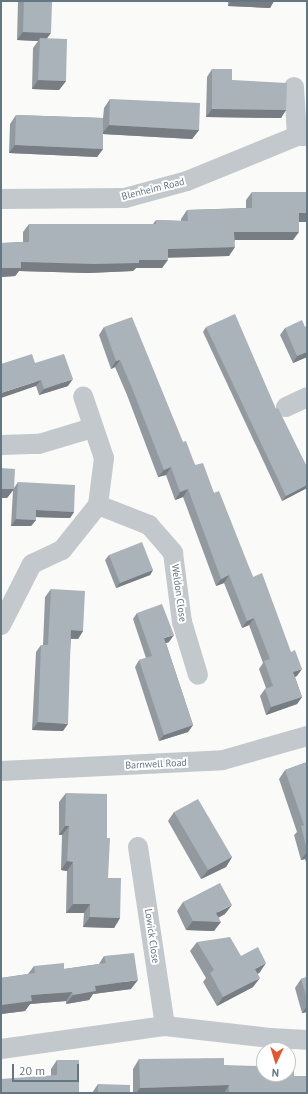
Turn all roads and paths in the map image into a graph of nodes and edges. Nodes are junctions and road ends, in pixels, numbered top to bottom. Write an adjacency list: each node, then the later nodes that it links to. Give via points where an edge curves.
1 (294, 86): 2 (street, Blenheim Road)
2 (302, 136): 3 (street, Blenheim Road, via 188,181 125,198)
3 (1, 199)
4 (82, 396): 7 (street)
5 (307, 396): 6 (street)
6 (286, 407)
7 (92, 428): 8 (street, via 39,444); 9 (street, via 104,458)
8 (1, 445)
9 (98, 505): 10 (street, via 62,550 32,564); 11 (street, Weldon Close, via 149,525 173,552 182,622)
10 (1, 625)
11 (198, 675)
12 (307, 736): 13 (street, Barnwell Road, via 223,760)
13 (1, 771)
14 (138, 847): 15 (street, Lowick Close)
15 (165, 1026): 16 (street); 17 (street)
16 (307, 1040)
17 (1, 1049)

